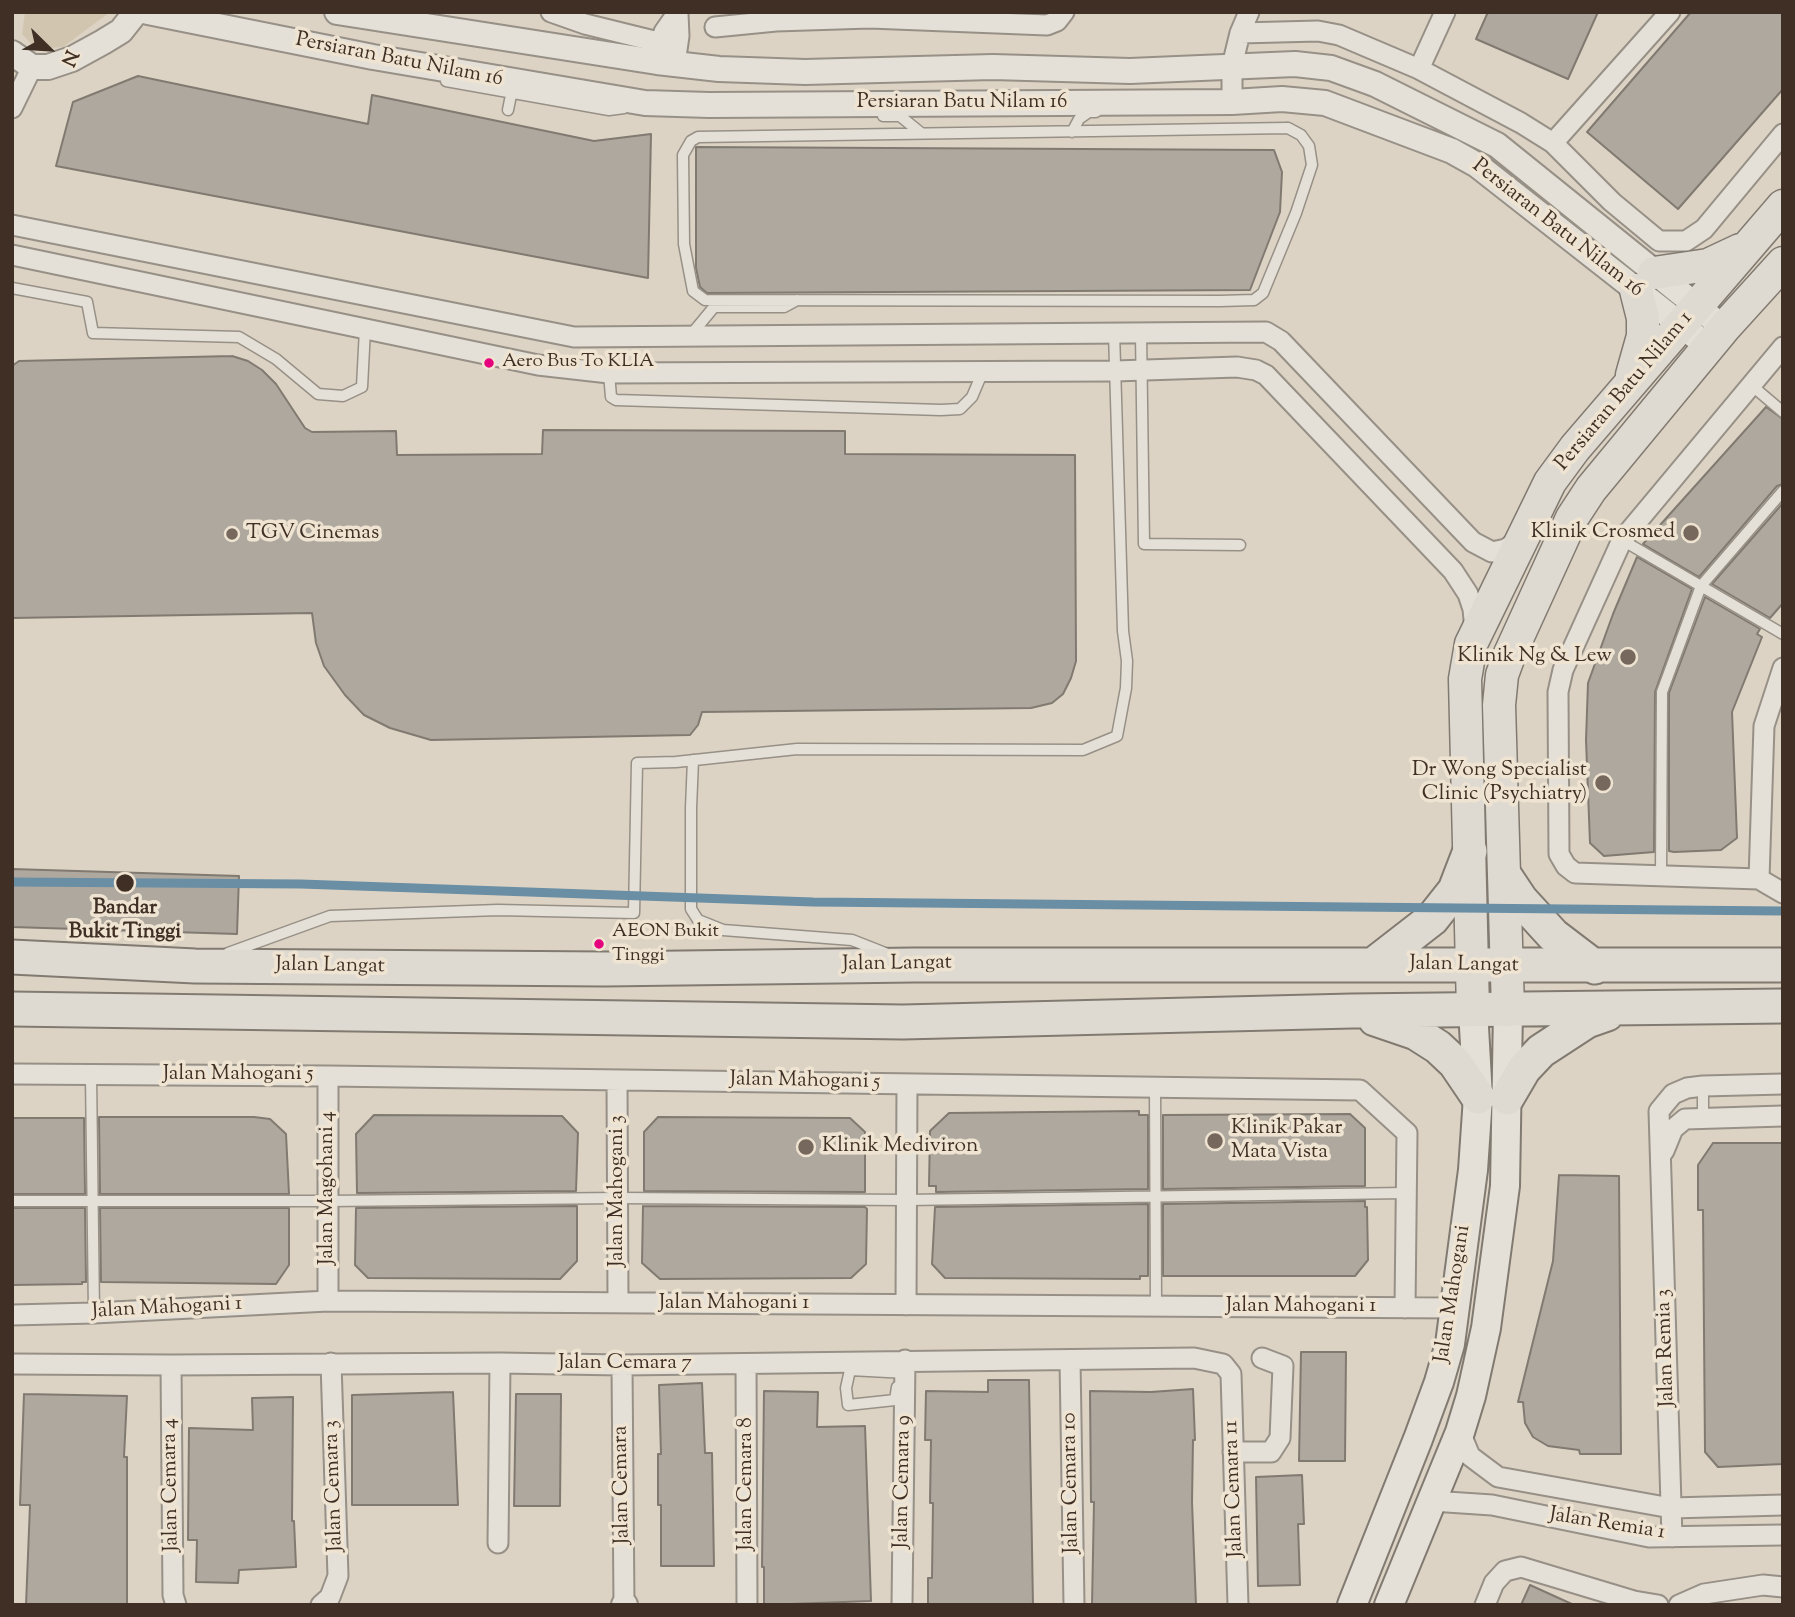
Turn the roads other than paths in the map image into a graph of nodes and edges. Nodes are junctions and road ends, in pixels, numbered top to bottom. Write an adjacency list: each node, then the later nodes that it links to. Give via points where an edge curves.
1 (136, 12): 15 (street, via 121,31 72,60 48,68)
2 (148, 12): 14 (street, Persiaran Batu Nilam 16)
3 (337, 12): 13 (street, Persiaran Batu Nilam 16)
4 (551, 12): 13 (street)
5 (1064, 12): 10 (street, via 1047,25)
6 (1249, 12): 12 (street)
7 (1445, 12): 17 (street)
8 (1670, 12): 32 (street)
9 (678, 13): 13 (street, via 679,36)
10 (872, 15): 11 (street)
11 (715, 27)
12 (1240, 33): 16 (street); 17 (street, via 1318,31 1339,35)
13 (664, 56): 16 (street, Persiaran Batu Nilam 16, via 719,69 805,72 993,67 1130,71)
14 (373, 57): 18 (lane); 23 (street, Persiaran Batu Nilam 16)
15 (22, 60): 25 (street)
16 (1232, 66): 22 (street); 39 (street, Persiaran Batu Nilam 16, via 1331,68 1458,124 1497,145)
17 (1419, 69): 32 (street)
18 (418, 76)
19 (431, 78): 20 (lane)
20 (511, 94): 23 (lane, via 609,110); 26 (lane)
21 (1152, 102): 22 (street, Persiaran Batu Nilam 16); 24 (street, Persiaran Batu Nilam 16); 29 (lane, via 1139,112 1089,112)
22 (1232, 102): 39 (street, Persiaran Batu Nilam 16, via 1282,99 1325,103 1452,151)
23 (645, 103): 24 (street, Persiaran Batu Nilam 16)
24 (812, 104): 27 (lane)
25 (12, 108)
26 (508, 110)
27 (847, 116)
28 (874, 116): 30 (lane, via 900,116)
29 (1072, 132): 30 (lane); 42 (lane, via 1287,128 1301,135 1310,146 1312,165 1263,293 1254,300 1220,301)
30 (922, 133): 42 (lane, via 698,137 691,141 683,155 682,186 684,244 693,291 705,300)
31 (1783, 134): 32 (street, via 1704,229 1686,241 1659,241)
32 (1553, 143)
33 (1783, 206): 35 (main road, Persiaran Batu Nilam 1)
34 (16, 225): 38 (street)
35 (1746, 247): 39 (main road, via 1708,265); 43 (main road, Persiaran Batu Nilam 1)
36 (12, 255): 41 (street)
37 (1783, 263): 49 (main road, Persiaran Batu Nilam 1)
38 (221, 267): 41 (street); 45 (street)
39 (1645, 282): 43 (street, Persiaran Batu Nilam 16); 56 (main road, via 1643,336)
40 (12, 288): 44 (lane, via 88,302 93,334 239,337 276,359 318,394 343,396 362,387)
41 (214, 297): 44 (street)
42 (797, 299): 48 (lane, via 784,307 714,307)
43 (1689, 315): 49 (street, Persiaran Batu Nilam 16); 56 (main road, Persiaran Batu Nilam 1)
44 (365, 329): 51 (street)
45 (544, 332): 48 (street, via 574,337); 51 (street)
46 (1114, 332): 47 (street); 48 (street); 52 (lane)
47 (1140, 333): 53 (lane); 60 (street, via 1266,332 1281,341 1472,541 1492,552 1507,549)
48 (690, 336)
49 (1717, 337): 70 (main road, Persiaran Batu Nilam 1, via 1572,518 1509,656 1499,705)
50 (1783, 347): 57 (street)
51 (538, 365): 55 (street)
52 (1115, 370): 53 (street); 54 (street); 67 (lane, via 1127,661 1117,736 1083,750 810,749)
53 (1141, 370): 62 (lane, via 1144,544); 65 (street, via 1237,367 1266,375 1453,571 1473,609 1476,628)
54 (983, 371): 55 (street); 55 (lane, via 972,397 960,409 941,410 616,400 611,397)
55 (609, 373)
56 (1630, 384): 60 (main road, Persiaran Batu Nilam 1, via 1550,482)
57 (1750, 384): 58 (lane); 61 (street)
58 (1783, 412)
59 (1783, 491): 63 (lane)
60 (1525, 535): 65 (main road, Persiaran Batu Nilam 1)
61 (1622, 540): 63 (lane); 69 (street, via 1563,670 1558,692 1559,854 1575,873)
62 (1240, 545)
63 (1701, 586): 64 (lane); 69 (lane, via 1662,692)
64 (1783, 634)
65 (1471, 644): 68 (main road, Persiaran Batu Nilam 1, via 1465,679)
66 (1783, 668): 71 (street, via 1764,726)
67 (693, 760): 74 (lane, via 691,909 698,920 723,930 852,940); 77 (lane, via 637,763 634,913 498,910 330,916)
68 (1470, 851): 75 (highway, via 1455,890 1432,919); 78 (main road, Persiaran Batu Nilam 1)
69 (1661, 875): 71 (street)
70 (1505, 876): 79 (main road, Persiaran Batu Nilam 1); 80 (highway, via 1553,935)
71 (1759, 878): 72 (street)
72 (1783, 893)
73 (12, 957): 77 (highway, Jalan Langat)
74 (914, 964): 75 (highway, Jalan Langat); 77 (highway, Jalan Langat, via 604,970)
75 (1374, 964): 78 (highway, Jalan Langat)
76 (1783, 965): 80 (highway, Jalan Langat)
77 (195, 966)
78 (1473, 967): 79 (highway, Jalan Langat); 85 (main road, Persiaran Batu Nilam 1)
79 (1508, 967): 80 (highway, Jalan Langat); 86 (main road, Persiaran Batu Nilam 1)
80 (1595, 967)
81 (12, 993): 87 (highway, via 95,995)
82 (1783, 1006): 83 (highway, Jalan Langat)
83 (1623, 1008): 86 (highway, Jalan Langat); 97 (highway, via 1587,1021 1541,1051)
84 (12, 1009): 87 (highway, Jalan Langat)
85 (1473, 1010): 86 (highway, Jalan Langat); 88 (highway, Jalan Langat); 97 (main road, Jalan Mahogani)
86 (1508, 1010): 97 (main road, Jalan Mahogani)
87 (154, 1011): 88 (highway, Jalan Langat, via 903,1022)
88 (1352, 1011): 97 (highway, via 1416,1033 1438,1047)
89 (12, 1074): 90 (street, Jalan Mahogani 5)
90 (91, 1075): 91 (street, Jalan Mahogani 5); 106 (lane)
91 (328, 1076): 92 (street, Jalan Mahogani 5); 107 (street, Jalan Magohani 4)
92 (618, 1080): 93 (street, Jalan Mahogani 5); 103 (street, Jalan Mahogani 3)
93 (907, 1084): 96 (street, Jalan Mahogani 5); 104 (street)
94 (1783, 1084): 95 (street, Jalan Remia 3)
95 (1703, 1086): 99 (lane); 100 (street, Jalan Remia 3, via 1673,1094 1659,1111)
96 (1156, 1087): 101 (street, Jalan Mahogani 5, via 1360,1090 1406,1133); 102 (lane)
97 (1492, 1098): 113 (main road, Jalan Mahogani, via 1474,1170); 126 (main road, Jalan Mahogani, via 1505,1186 1486,1328)
98 (1783, 1116): 99 (street, Jalan Remia 3)
99 (1703, 1117): 100 (street, Jalan Remia 3, via 1685,1119 1673,1129)
100 (1661, 1159): 130 (street, Jalan Remia 3)
101 (1406, 1193): 102 (lane); 112 (street, Jalan Mahogani 5)
102 (1156, 1196): 104 (lane); 111 (lane)
103 (618, 1198): 104 (lane); 107 (lane); 109 (street, Jalan Mahogani 3)
104 (906, 1200): 110 (street)
105 (12, 1201): 106 (lane)
106 (92, 1201): 107 (lane); 114 (lane)
107 (328, 1201): 108 (street, Jalan Magohani 4)
108 (328, 1301): 109 (street, Jalan Mahogani 1); 114 (street, Jalan Mahogani 1)
109 (618, 1303): 110 (street, Jalan Mahogani 1)
110 (906, 1305): 111 (street, Jalan Mahogani 1)
111 (1156, 1306): 112 (street, Jalan Mahogani 1)
112 (1405, 1308): 113 (street, Jalan Mahogani 1)
113 (1456, 1308): 142 (main road, Jalan Mahogani, via 1440,1381)
114 (94, 1313): 115 (street, Jalan Mahogani 1)
115 (12, 1315)
116 (1262, 1358): 127 (street, via 1283,1366 1280,1438 1271,1452)
117 (1070, 1360): 124 (street, Jalan Cemara 7); 125 (street, Jalan Cemara 7, via 1194,1358 1223,1364); 140 (street, Jalan Cemara 10)
118 (331, 1363): 119 (street, Jalan Cemara 7); 122 (street, Jalan Cemara 7); 136 (street, Jalan Cemara 3, via 338,1576 330,1597)
119 (500, 1363): 123 (street, Jalan Cemara 7); 133 (street)
120 (12, 1364): 122 (street, Jalan Cemara 7)
121 (746, 1364): 123 (street, Jalan Cemara 7); 124 (street, Jalan Cemara 7); 138 (street, Jalan Cemara 8)
122 (171, 1365): 135 (street, Jalan Cemara 4)
123 (622, 1365): 137 (street, Jalan Cemara)
124 (902, 1369): 124 (lane, via 850,1370 848,1405 895,1400); 139 (street, Jalan Cemara 9)
125 (1231, 1374): 127 (street, Jalan Cemara 11)
126 (1460, 1432): 128 (main road, Jalan Mahogani); 130 (street, Jalan Remia 1, via 1470,1456 1498,1477)
127 (1233, 1452): 141 (street, Jalan Cemara 11)
128 (1432, 1502): 132 (street, Jalan Remia 1, via 1492,1505 1648,1537); 143 (main road, Jalan Mahogani)
129 (1783, 1505): 130 (street, Jalan Remia 1)
130 (1671, 1508): 132 (street, Jalan Remia 3)
131 (1783, 1535): 132 (street, Jalan Remia 1)
132 (1672, 1537)
133 (498, 1543)
134 (1783, 1587): 146 (street, via 1763,1585 1704,1594)
135 (176, 1605)
136 (321, 1605)
137 (624, 1605)
138 (747, 1605)
139 (902, 1605)
140 (1074, 1605)
141 (1238, 1605)
142 (1352, 1605)
143 (1389, 1605)
144 (1485, 1605): 145 (street, via 1505,1571 1521,1567)
145 (1658, 1605)
146 (1679, 1605)

